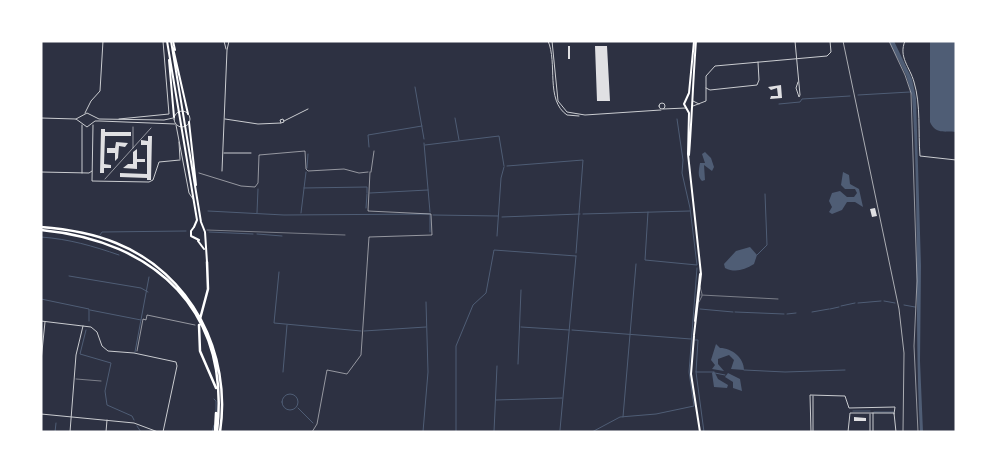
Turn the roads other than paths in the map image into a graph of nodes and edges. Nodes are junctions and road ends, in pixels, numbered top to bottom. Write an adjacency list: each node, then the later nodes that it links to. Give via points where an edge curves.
1 (103, 41): 33 (street, via 100,91)
2 (163, 41): 41 (street, via 169,114)
3 (167, 41): 16 (main road)
4 (172, 41): 13 (main road); 14 (main road)
5 (224, 41): 15 (street)
6 (229, 41): 15 (street)
7 (548, 41): 35 (street, via 553,58 557,105 570,116)
8 (552, 41): 35 (street, via 560,104 569,113)
9 (695, 41): 21 (main road); 22 (main road)
10 (795, 41): 17 (street)
11 (830, 41): 17 (street, via 829,56)
12 (905, 41): 52 (street, via 902,56 914,80 920,156)
13 (172, 46): 14 (main road); 59 (main road)
14 (175, 50): 34 (main road)
15 (227, 50): 42 (street)
16 (169, 55): 38 (main road); 60 (main road)
17 (796, 59): 18 (street); 19 (street)
18 (758, 62): 20 (street, via 714,67 706,76); 20 (street, via 757,85)
19 (798, 82): 19 (street, via 796,88 799,97 800,95)
20 (706, 88): 23 (street, via 706,100)
21 (685, 101): 22 (main road); 27 (street); 28 (main road)
22 (693, 101): 23 (street); 26 (main road)
23 (699, 104): 26 (street)
24 (659, 106): 25 (street, via 662,103); 30 (street); 32 (street)
25 (665, 106): 30 (street); 31 (street)
26 (693, 106): 28 (main road); 51 (main road)
27 (678, 108): 28 (street); 31 (street)
28 (687, 108): 51 (main road)
29 (308, 109): 42 (street, via 280,122 258,124)
30 (662, 109): 31 (street); 32 (street)
31 (671, 110)
32 (652, 111): 35 (street)
33 (85, 114): 36 (street); 37 (street, via 90,113)
34 (188, 114): 38 (street, via 180,112); 44 (street)
35 (585, 115)
36 (82, 116): 40 (street); 45 (street)
37 (94, 117): 41 (street); 43 (street)
38 (174, 117): 41 (street, via 166,120); 46 (street)
39 (41, 118): 40 (street)
40 (76, 119): 45 (street)
41 (119, 119)
42 (225, 119): 49 (street)
43 (95, 122): 46 (street); 47 (street)
44 (189, 122): 46 (street, via 183,127); 59 (main road)
45 (82, 123): 47 (street, via 87,127); 56 (street)
46 (175, 124): 48 (street)
47 (93, 125): 53 (street)
48 (178, 134): 58 (street, via 180,159 159,162 150,182 92,180); 60 (street, via 189,193)
49 (223, 153): 50 (street); 55 (street)
50 (251, 153)
51 (688, 160): 66 (main road)
52 (956, 160)
53 (92, 171): 57 (street); 58 (street)
54 (41, 172): 56 (street)
55 (222, 172)
56 (82, 173): 57 (street)
57 (89, 174): 58 (street)
58 (92, 176)
59 (196, 192): 62 (main road)
60 (194, 202): 64 (main road, via 197,220 191,236 199,240)
61 (41, 228): 89 (highway, via 78,234 117,247 154,268 176,288 199,322 213,356 218,392); 90 (highway, via 78,231 119,244 156,265 179,286 200,318 215,352 222,396)
62 (205, 231): 63 (lane); 64 (main road)
63 (345, 235)
64 (205, 251): 65 (main road)
65 (206, 262): 89 (highway, via 208,289 197,326 200,348 216,388)
66 (700, 269): 67 (main road); 68 (main road)
67 (700, 275): 69 (lane); 72 (main road)
68 (700, 287): 69 (main road); 70 (lane)
69 (699, 295): 70 (lane); 72 (main road)
70 (703, 295): 71 (lane); 72 (lane)
71 (778, 299)
72 (697, 304): 91 (main road, via 691,374)
73 (41, 321): 74 (street)
74 (45, 322): 75 (street); 76 (street)
75 (83, 325): 77 (street); 88 (street, via 95,330 100,345 106,350 176,363)
76 (41, 361)
77 (74, 379): 78 (lane); 83 (street)
78 (101, 381)
79 (872, 408): 80 (street); 82 (street, via 895,408); 92 (street, via 848,408 845,396 812,395)
80 (872, 413): 82 (street); 93 (street, via 848,414); 94 (street)
81 (41, 414): 83 (street)
82 (895, 414): 95 (street)
83 (71, 416): 84 (street); 85 (street)
84 (107, 420): 86 (street); 87 (street, via 134,422)
85 (70, 432)
86 (106, 432)
87 (158, 432)
88 (163, 432)
89 (216, 432)
90 (220, 432)
91 (700, 432)
92 (812, 432)
93 (848, 432)
94 (872, 432)
95 (896, 432)

